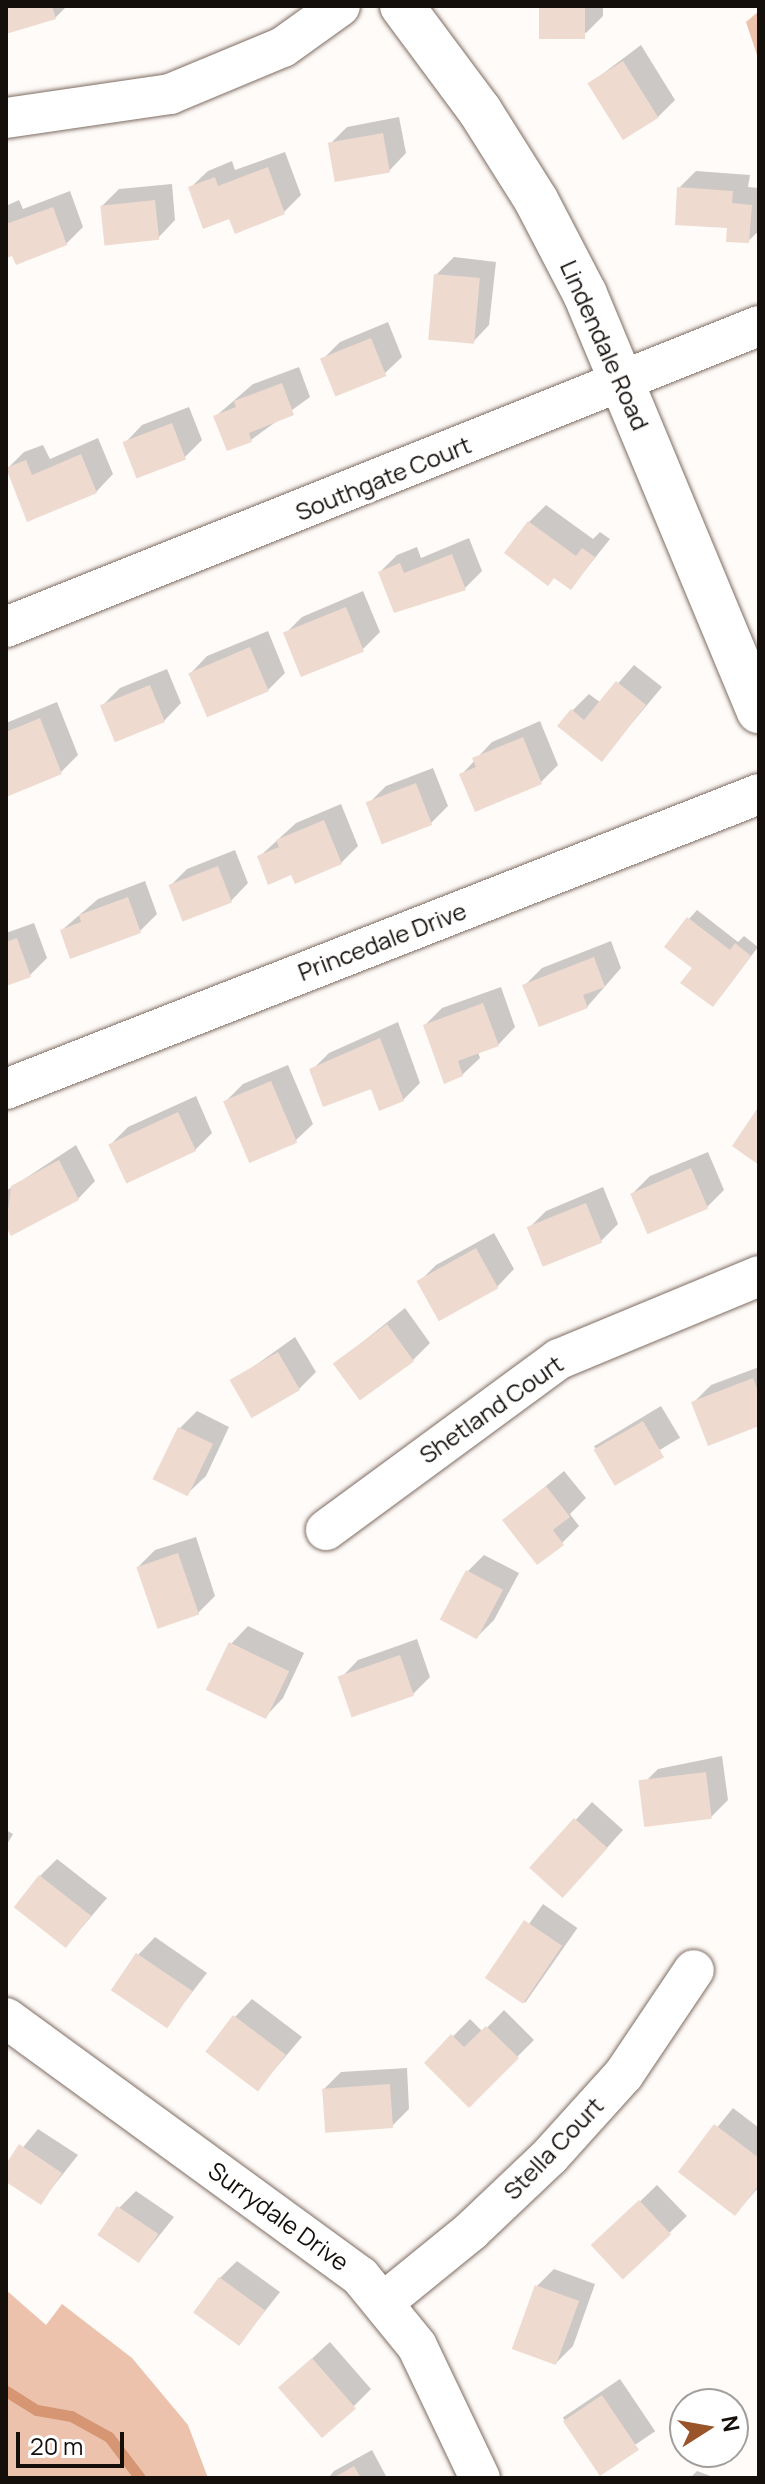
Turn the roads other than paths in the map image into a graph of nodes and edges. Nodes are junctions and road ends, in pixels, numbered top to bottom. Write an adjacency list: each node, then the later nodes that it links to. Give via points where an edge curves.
1 (340, 6): 3 (street, via 283,47 170,94)
2 (402, 6): 5 (street, Lindendale Road, via 480,111 536,200)
3 (6, 118)
4 (759, 326): 5 (street, Southgate Court)
5 (622, 381): 6 (street, Southgate Court); 7 (street, Lindendale Road)
6 (6, 627)
7 (759, 711)
8 (759, 794): 9 (street, Princedale Drive)
9 (6, 1089)
10 (759, 1276): 11 (street, Shetland Court, via 559,1359)
11 (326, 1530)
12 (694, 1970): 14 (street, Stella Court, via 624,2074 550,2156 471,2231)
13 (6, 2018): 14 (street, Surrydale Drive, via 333,2254)
14 (385, 2301): 15 (street, Surrydale Drive, via 417,2346)
15 (480, 2478)

